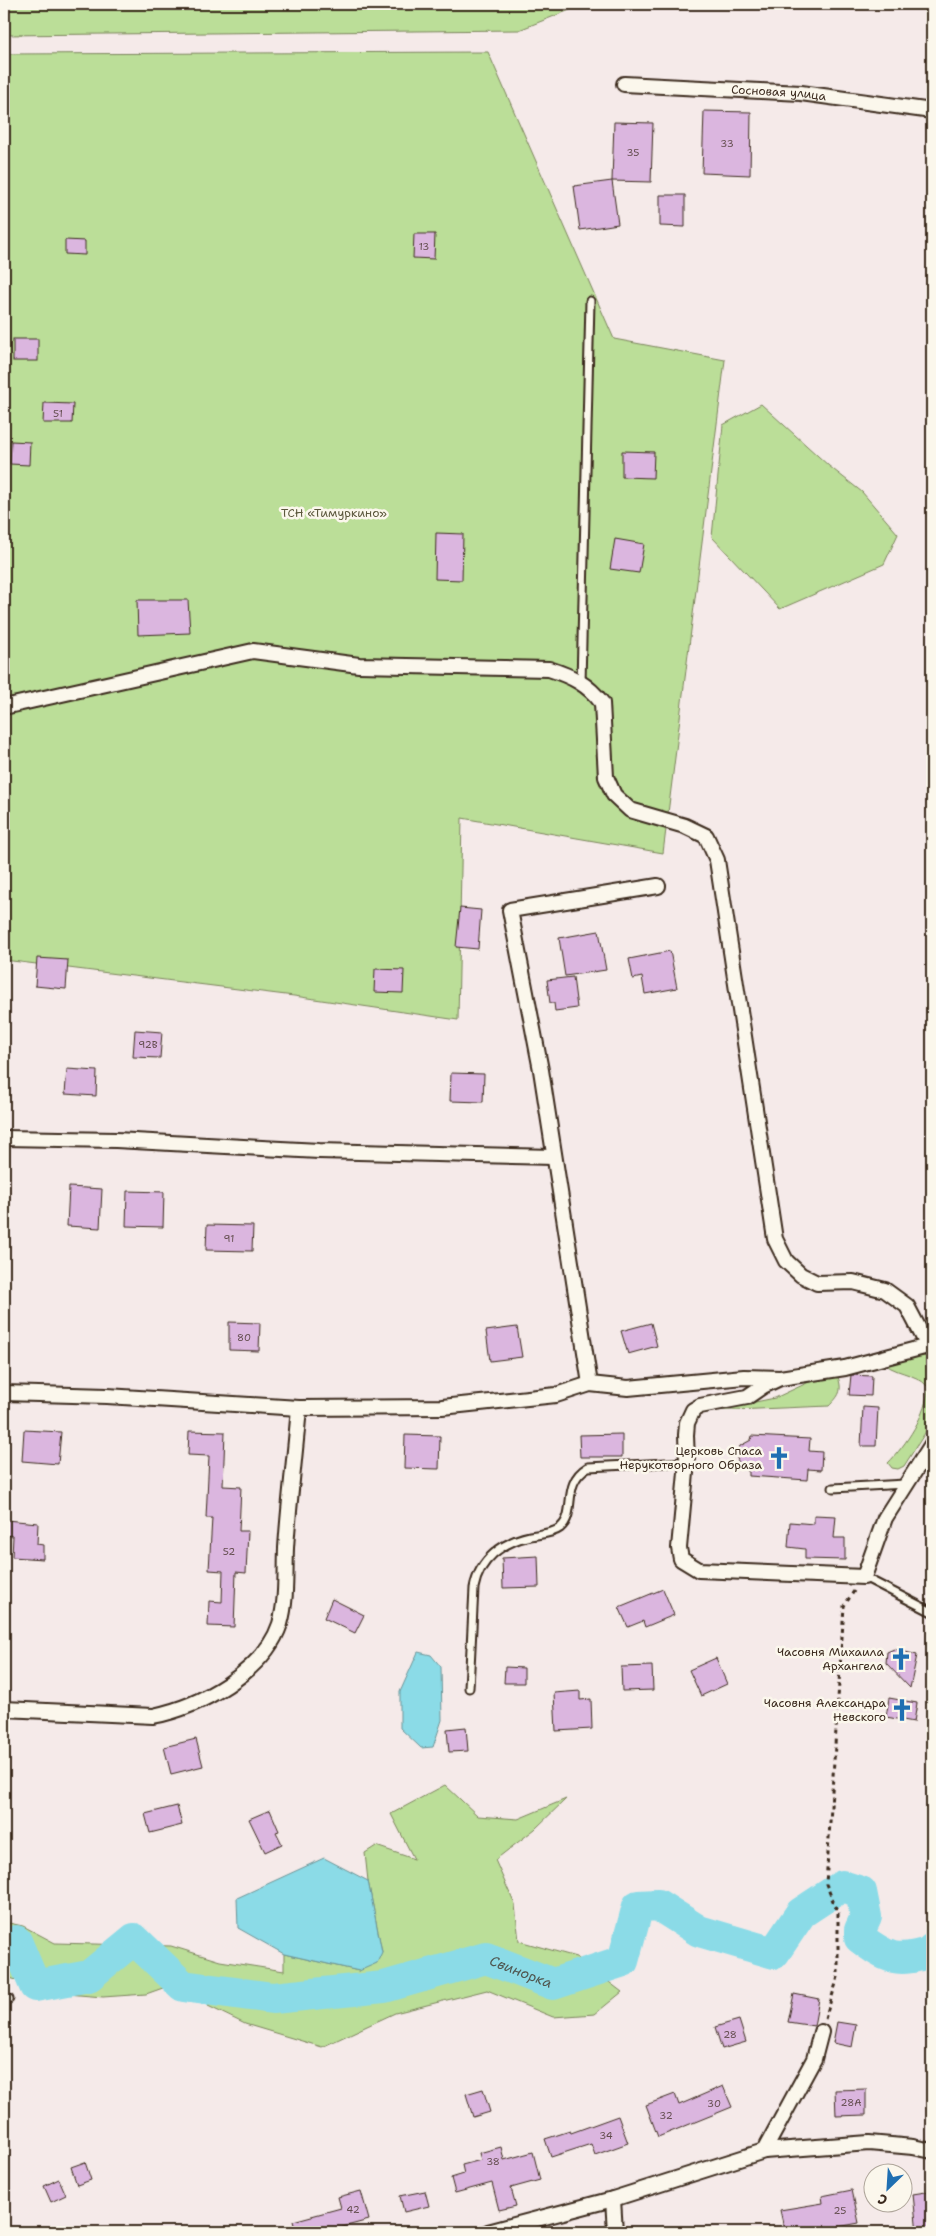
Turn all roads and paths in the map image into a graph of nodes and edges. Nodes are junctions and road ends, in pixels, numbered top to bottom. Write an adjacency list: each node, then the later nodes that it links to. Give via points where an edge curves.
1 (624, 84): 2 (street, Сосновая улица, via 801,93)
2 (932, 111)
3 (590, 301): 4 (lane)
4 (581, 683): 5 (street, via 549,669 359,665 253,651); 9 (street, via 602,703 606,777 614,795 630,810 706,836 717,860 775,1239 786,1261 801,1275 817,1283 853,1282 885,1290 907,1306)
5 (4, 707)
6 (658, 886): 8 (street, via 510,910 541,1070)
7 (4, 1138): 8 (street)
8 (553, 1157): 11 (street)
9 (930, 1347): 10 (street, via 845,1368)
10 (780, 1378): 11 (street, via 744,1377 628,1388); 15 (street, via 747,1397 693,1410 687,1423)
11 (590, 1384): 13 (street, via 556,1395 442,1407)
12 (4, 1393): 13 (street)
13 (299, 1408): 21 (street, via 284,1602 280,1624 257,1659 210,1696 166,1714)
14 (932, 1444): 16 (street)
15 (687, 1462): 18 (street, via 679,1548 681,1559 689,1566 699,1570); 20 (lane, via 588,1467 580,1471 573,1482 568,1514 562,1526 553,1532 527,1536 507,1544 487,1559 476,1576 474,1588)
16 (907, 1484): 17 (lane); 18 (street, via 885,1518)
17 (833, 1488)
18 (864, 1577): 19 (lane); 22 (path, via 844,1606 826,1884 838,1913 838,1977)
19 (932, 1612)
20 (469, 1688)
21 (4, 1709)
22 (821, 2032): 23 (street, via 814,2059)
23 (764, 2151): 24 (street, via 869,2143); 25 (street)
24 (932, 2152)
25 (613, 2199): 26 (street); 27 (street)
26 (488, 2232)
27 (616, 2232)

